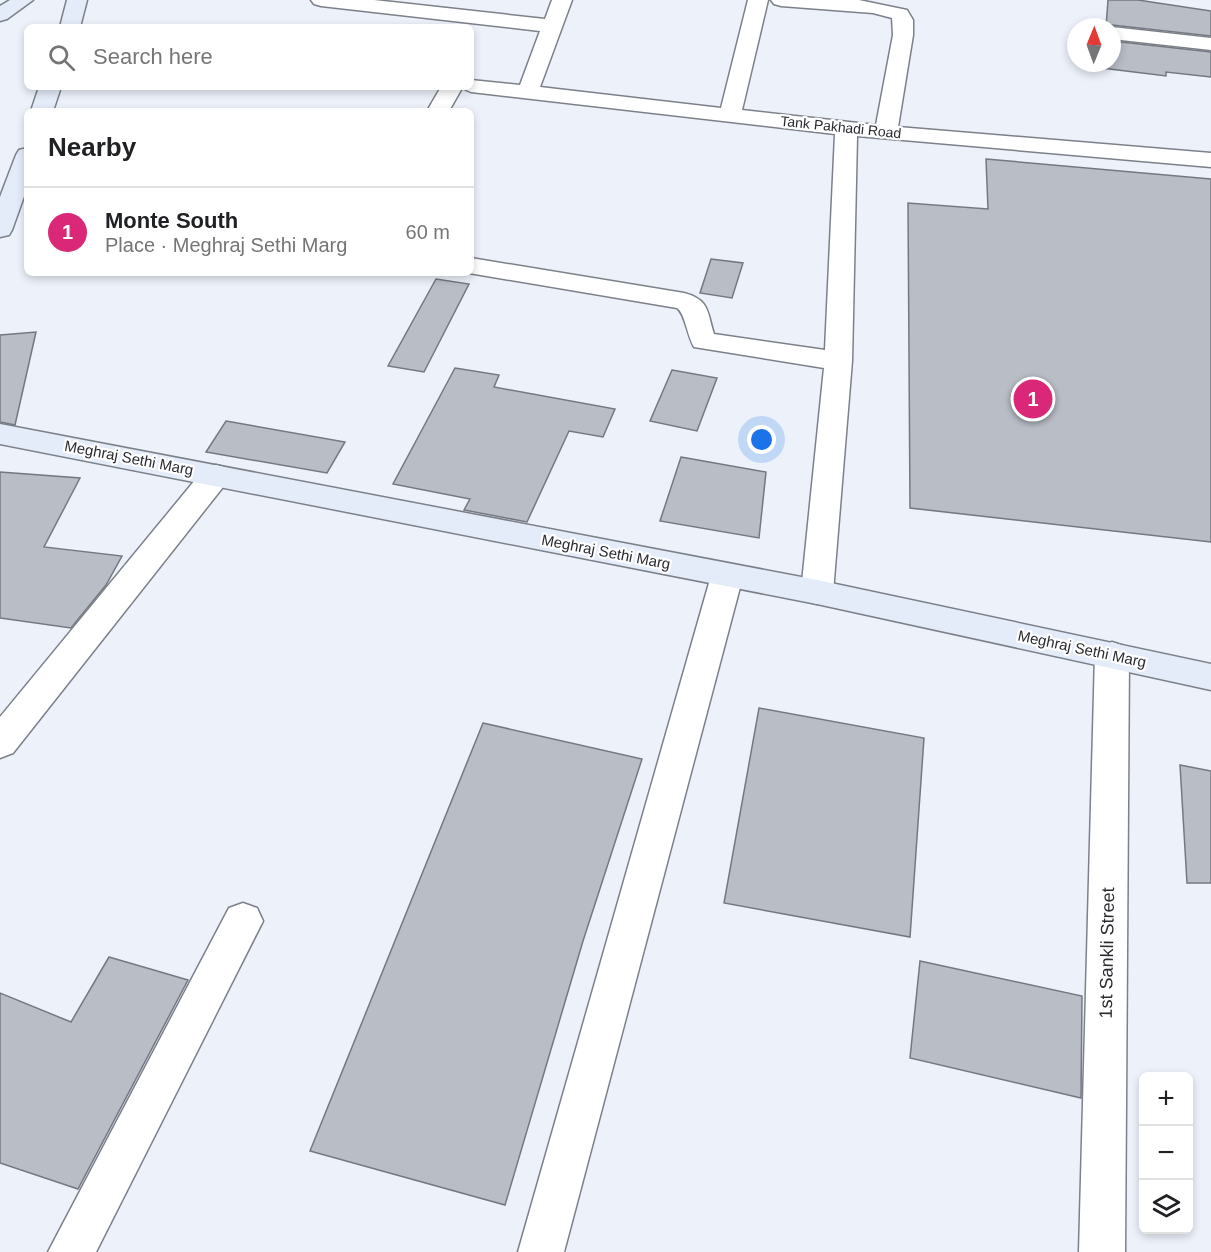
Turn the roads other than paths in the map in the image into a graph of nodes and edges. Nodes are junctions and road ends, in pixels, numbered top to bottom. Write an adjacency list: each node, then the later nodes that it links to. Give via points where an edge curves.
1 (23, 0): 7 (street)
2 (77, 0): 8 (street)
3 (321, 0): 9 (street)
4 (562, 0): 9 (street)
5 (758, 0): 18 (street)
6 (781, 0): 20 (street, via 873,7 900,14 903,35)
7 (0, 15)
8 (71, 24)
9 (554, 26): 15 (street)
10 (1121, 34): 11 (street)
11 (1211, 44)
12 (474, 86): 15 (street, Tank Pakhadi Road)
13 (49, 90): 16 (street)
14 (450, 90): 17 (street)
15 (528, 91): 18 (street, Tank Pakhadi Road)
16 (43, 108)
17 (440, 108)
18 (730, 116): 19 (street, Tank Pakhadi Road)
19 (846, 128): 20 (street, Tank Pakhadi Road); 26 (street)
20 (886, 133): 21 (street, Tank Pakhadi Road)
21 (1211, 160)
22 (24, 172): 23 (street)
23 (20, 196): 24 (street)
24 (0, 230)
25 (474, 266): 26 (street, via 684,301 696,309 704,341)
26 (838, 361): 30 (street)
27 (0, 434): 28 (street, Meghraj Sethi Marg)
28 (216, 475): 29 (street, Meghraj Sethi Marg); 33 (street)
29 (727, 576): 30 (street, Meghraj Sethi Marg); 36 (street)
30 (817, 592): 31 (street, Meghraj Sethi Marg)
31 (1112, 655): 32 (street, Meghraj Sethi Marg); 37 (street, 1st Sankli Street)
32 (1211, 677)
33 (0, 743)
34 (243, 921): 35 (street)
35 (71, 1252)
36 (541, 1252)
37 (1102, 1252)

